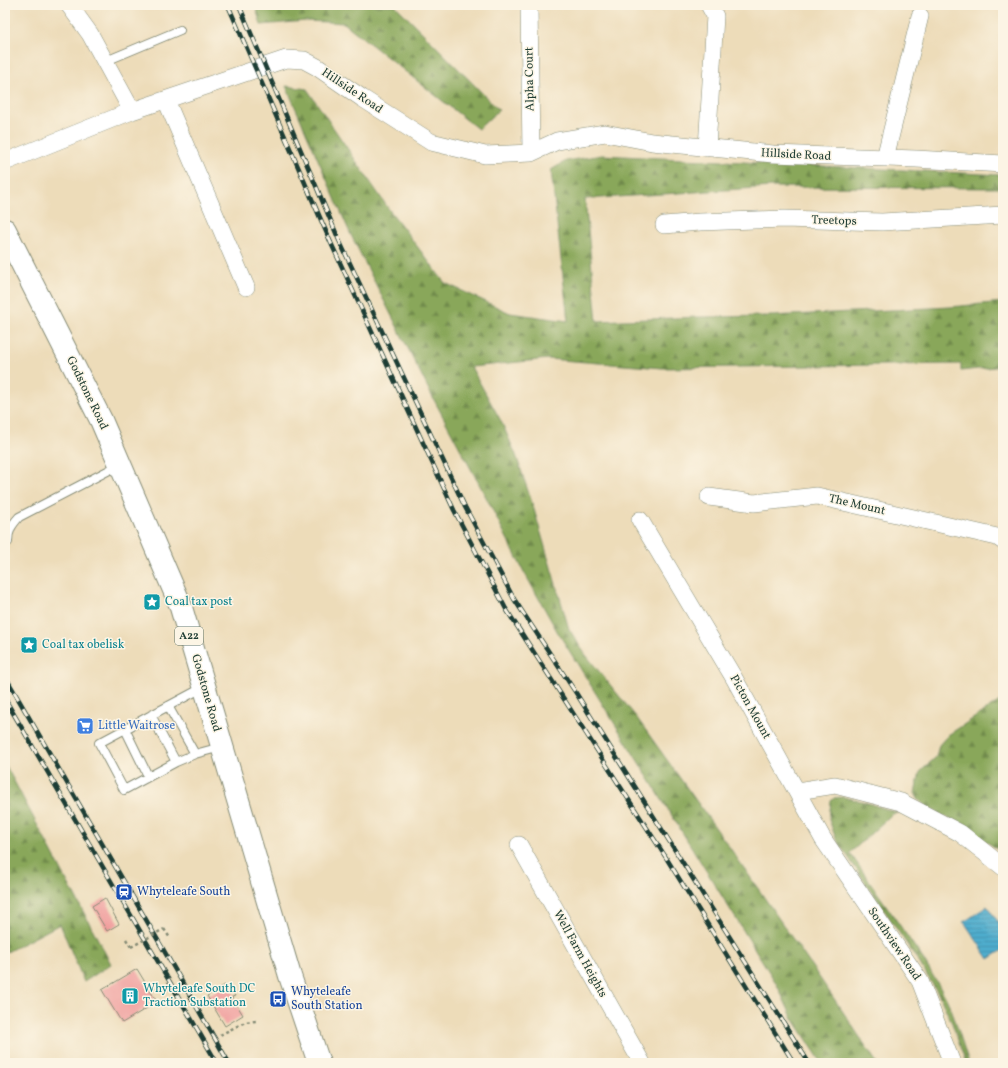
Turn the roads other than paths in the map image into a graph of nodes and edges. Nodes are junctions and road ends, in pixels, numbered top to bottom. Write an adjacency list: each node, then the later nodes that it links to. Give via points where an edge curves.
1 (69, 5): 6 (street)
2 (528, 5): 10 (street, Alpha Court)
3 (709, 5): 9 (street, via 715,16)
4 (920, 16): 11 (street)
5 (180, 30): 6 (lane)
6 (106, 61): 8 (street)
7 (166, 100): 8 (street, Hillside Road); 10 (street, Hillside Road, via 286,59 304,60 432,142 485,155); 17 (street)
8 (132, 111): 12 (street, Hillside Road)
9 (706, 148): 10 (street, Hillside Road, via 604,133 557,141); 11 (street, Hillside Road, via 773,154)
10 (531, 153)
11 (885, 158): 13 (street, Hillside Road)
12 (5, 162)
13 (1003, 164)
14 (1003, 215): 15 (street, Treetops, via 882,222 784,219)
15 (664, 225)
16 (5, 230): 18 (highway, Godstone Road / A22, via 101,420)
17 (246, 287)
18 (120, 465): 22 (lane, via 19,517 8,532); 23 (highway, Godstone Road / A22, via 180,604)
19 (709, 497): 21 (street, The Mount, via 754,504 817,496 953,526 997,537)
20 (640, 520): 31 (street, Picton Mount, via 734,678)
21 (1003, 541)
22 (8, 542)
23 (204, 686): 24 (lane); 27 (highway, Godstone Road / A22)
24 (168, 706): 25 (lane); 28 (lane)
25 (151, 715): 26 (lane); 29 (lane)
26 (125, 729): 30 (lane); 30 (lane, via 99,743 124,790)
27 (222, 747): 28 (lane); 36 (highway, Godstone Road / A22, via 290,976)
28 (195, 754): 29 (lane)
29 (176, 762): 30 (lane)
30 (148, 776)
31 (797, 791): 33 (street, via 835,785 901,802 960,833); 34 (street, Picton Mount, via 823,839)
32 (519, 845): 35 (street, Well Farm Heights)
33 (1003, 867)
34 (860, 894): 37 (street, Southview Road, via 920,981)
35 (638, 1062)
36 (319, 1063)
37 (952, 1063)

